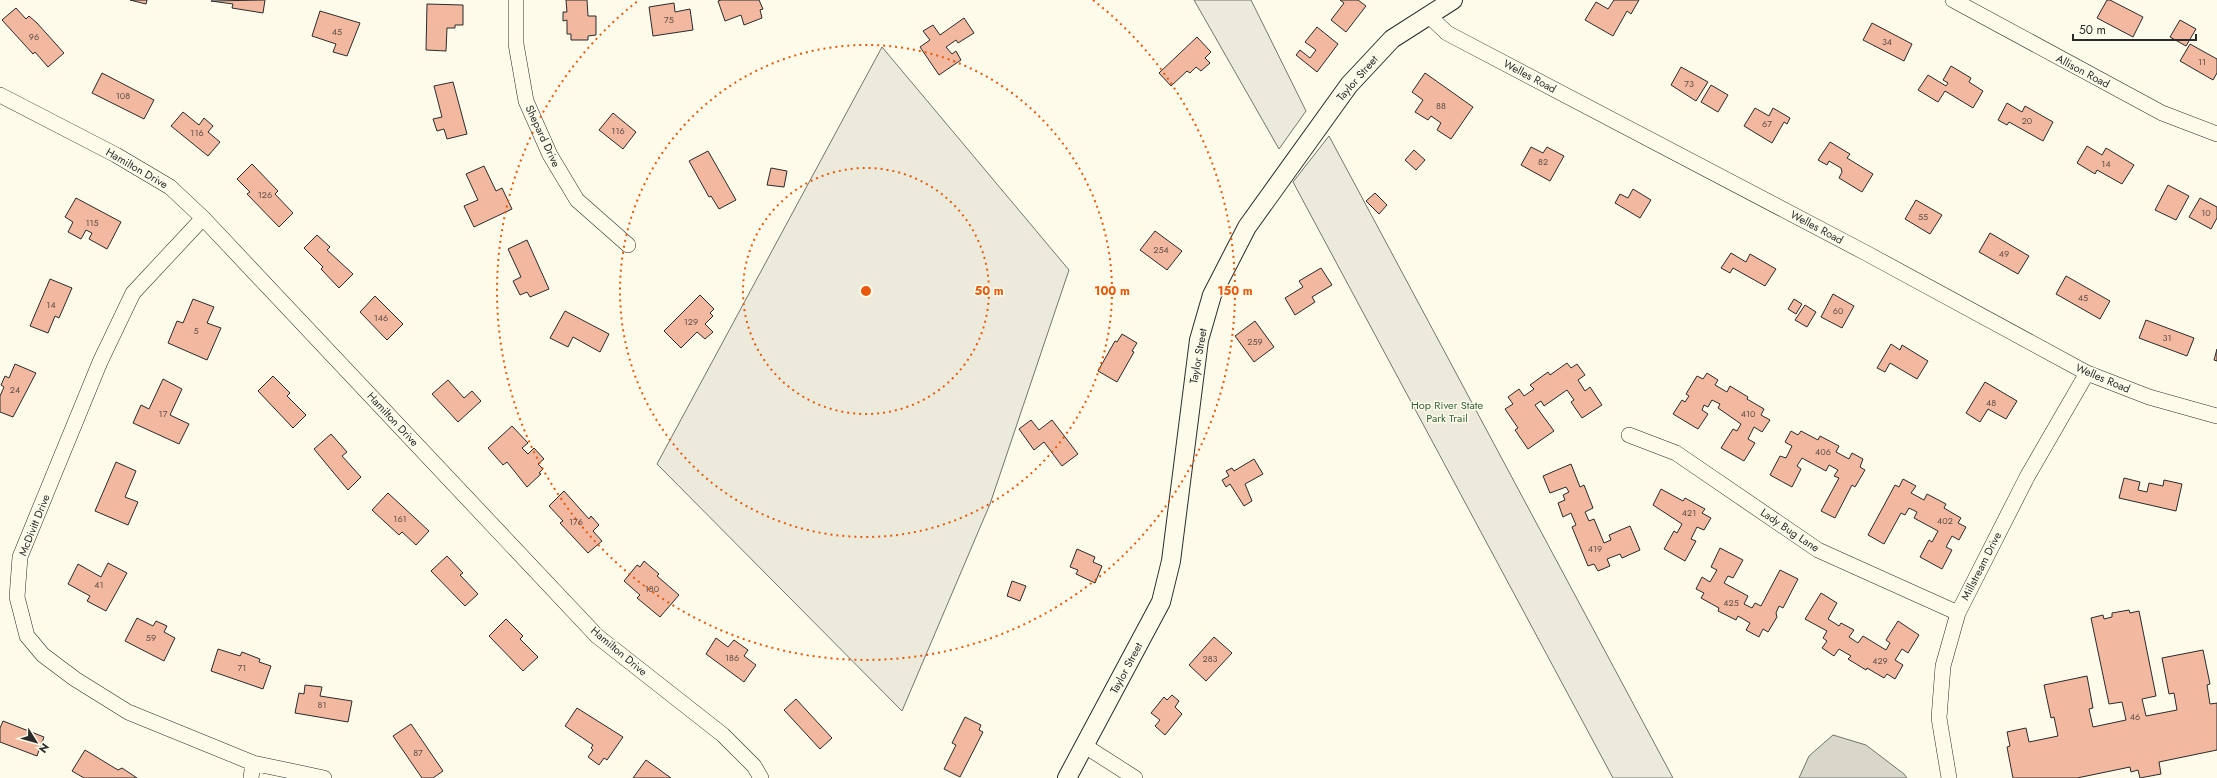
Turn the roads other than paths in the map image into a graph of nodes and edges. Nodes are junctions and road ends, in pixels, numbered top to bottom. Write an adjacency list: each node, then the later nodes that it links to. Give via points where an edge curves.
1 (516, 0): 8 (street, Shepard Drive, via 516,44 526,101 550,155 577,200)
2 (1453, 0): 4 (street, Taylor Street)
3 (1953, 0): 6 (street, Allison Road, via 2162,113)
4 (1428, 15): 9 (street, Welles Road, via 1447,33 1866,253); 13 (street, Taylor Street, via 1392,39 1349,85 1247,227 1212,295 1199,340 1171,561 1161,602)
5 (0, 95): 7 (street, Hamilton Drive, via 116,155 170,187)
6 (2217, 134)
7 (203, 218): 14 (street, McDivitt Drive, via 133,293 100,362 20,557 17,597 27,636 43,655 75,678 128,712); 17 (street, Hamilton Drive, via 598,636 722,735 754,766)
8 (628, 245)
9 (2087, 373): 10 (street, Welles Road, via 2148,397); 12 (street, Millstream Drive, via 2028,477)
10 (2217, 416)
11 (1629, 436): 12 (street, Lady Bug Lane, via 1676,453 1818,550)
12 (1958, 613): 20 (street, Millstream Drive, via 1943,666 1939,718)
13 (1085, 746): 18 (street, Taylor Street); 19 (street)
14 (253, 763): 15 (street); 16 (street, McDivitt Drive)
15 (251, 778)
16 (324, 778)
17 (762, 778)
18 (1067, 778)
19 (1135, 778)
20 (1949, 778)

